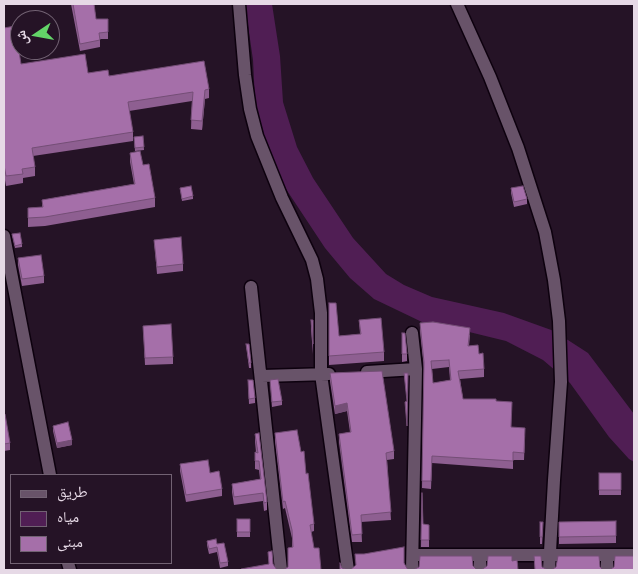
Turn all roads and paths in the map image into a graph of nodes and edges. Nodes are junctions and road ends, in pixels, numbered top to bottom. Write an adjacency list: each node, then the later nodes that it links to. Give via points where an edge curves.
1 (239, 4): 10 (street, via 245,76 257,136 312,260 317,279 321,313)
2 (458, 4): 13 (street, via 518,148 545,232 554,280 560,321 561,382)
3 (4, 236): 4 (street)
4 (6, 268): 12 (street)
5 (251, 287): 11 (street)
6 (412, 333): 7 (street)
7 (416, 370): 8 (street); 14 (street)
8 (359, 372)
9 (340, 373): 10 (street)
10 (321, 374): 11 (street); 19 (street)
11 (262, 376): 18 (street)
12 (50, 474)
13 (550, 554): 15 (street); 17 (street); 22 (street)
14 (413, 555): 17 (street); 20 (street)
15 (607, 555): 16 (street); 23 (street)
16 (634, 555)
17 (480, 556): 21 (street)
18 (282, 570)
19 (348, 570)
20 (412, 570)
21 (480, 570)
22 (549, 570)
23 (607, 570)

